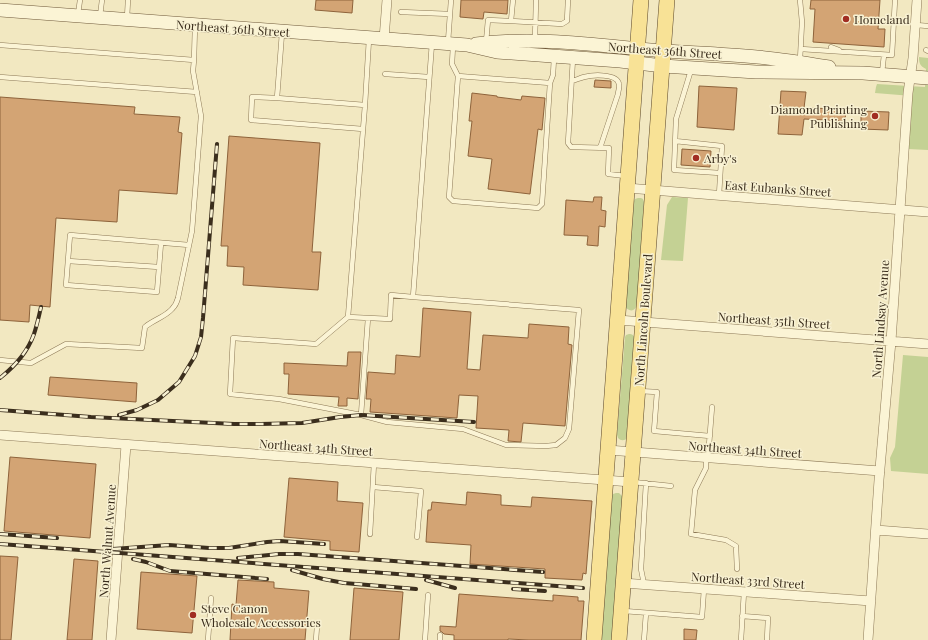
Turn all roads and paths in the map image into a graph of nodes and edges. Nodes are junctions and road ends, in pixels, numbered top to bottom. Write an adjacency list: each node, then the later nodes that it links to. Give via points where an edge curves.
1 (80, 0): 17 (lane)
2 (102, 0): 18 (lane)
3 (128, 0): 19 (lane)
4 (387, 0): 27 (street)
5 (451, 0): 16 (lane)
6 (513, 0): 20 (lane)
7 (536, 0): 21 (lane)
8 (568, 0): 21 (lane, via 567,21 562,24)
9 (641, 0): 40 (main road)
10 (667, 0): 37 (main road, North Lincoln Boulevard)
11 (800, 0): 41 (lane)
12 (895, 0): 39 (lane, via 892,55)
13 (917, 0): 23 (street, North Lindsay Avenue)
14 (0, 10): 17 (main road, Northeast 36th Street)
15 (401, 12): 16 (lane)
16 (450, 14): 31 (lane)
17 (78, 16): 18 (main road, Northeast 36th Street)
18 (100, 17): 19 (main road, Northeast 36th Street)
19 (126, 19): 22 (main road, Northeast 36th Street)
20 (511, 21): 21 (lane); 30 (lane, via 488,20)
21 (536, 22): 29 (lane)
22 (195, 25): 25 (main road, Northeast 36th Street); 44 (lane)
23 (916, 25): 24 (lane); 53 (street, North Lindsay Avenue)
24 (928, 26)
25 (282, 31): 26 (main road, Northeast 36th Street); 58 (lane)
26 (369, 38): 27 (main road, Northeast 36th Street); 59 (lane)
27 (384, 39): 28 (main road, Northeast 36th Street)
28 (432, 42): 31 (main road, Northeast 36th Street); 52 (lane)
29 (535, 42): 30 (main road, Northeast 36th Street); 40 (main road, Northeast 36th Street, via 566,42)
30 (486, 43): 33 (main road, Northeast 36th Street)
31 (451, 44): 33 (main road, Northeast 36th Street); 50 (lane, via 452,64)
32 (0, 45): 44 (lane)
33 (467, 45): 42 (main road, Northeast 36th Street, via 498,52)
34 (820, 46): 36 (lane)
35 (831, 47): 38 (lane)
36 (809, 50): 38 (lane); 41 (lane)
37 (664, 51): 40 (main road, Northeast 36th Street); 41 (main road, Northeast 36th Street, via 757,57); 45 (main road, North Lincoln Boulevard)
38 (842, 52): 39 (lane)
39 (884, 55): 49 (lane)
40 (637, 56): 43 (main road, Northeast 36th Street); 45 (main road, Northeast 36th Street); 64 (main road)
41 (800, 56): 47 (main road, Northeast 36th Street)
42 (554, 57): 43 (main road, Northeast 36th Street); 56 (lane)
43 (573, 58): 55 (lane)
44 (194, 60): 57 (lane, via 193,71)
45 (663, 66): 46 (main road, Northeast 36th Street); 65 (main road, North Lincoln Boulevard)
46 (691, 68): 47 (main road, Northeast 36th Street, via 756,72); 61 (lane, via 676,119)
47 (863, 73): 49 (main road, Northeast 36th Street)
48 (385, 74): 52 (lane)
49 (882, 75): 53 (main road, Northeast 36th Street)
50 (458, 76): 56 (lane); 56 (lane, via 449,196 454,201 538,208 542,204)
51 (0, 77): 57 (lane)
52 (429, 77): 73 (lane)
53 (910, 77): 54 (main road, Northeast 36th Street); 67 (street, North Lindsay Avenue)
54 (928, 78)
55 (572, 81): 62 (lane, via 568,143 571,147); 62 (lane, via 597,76 610,77 618,82 618,94)
56 (550, 83)
57 (197, 92): 70 (lane, via 201,116)
58 (277, 98): 59 (lane); 60 (lane, via 252,97 251,120)
59 (365, 105): 60 (lane)
60 (363, 129): 74 (lane)
61 (675, 141): 63 (lane, via 722,146); 63 (lane, via 674,170)
62 (600, 148): 64 (lane, via 609,148 608,174)
63 (720, 173): 66 (lane)
64 (627, 182): 65 (street, East Eubanks Street); 76 (main road)
65 (652, 190): 66 (street, East Eubanks Street); 77 (main road, North Lincoln Boulevard)
66 (718, 195): 67 (street, East Eubanks Street)
67 (900, 209): 68 (street, East Eubanks Street); 78 (street, North Lindsay Avenue)
68 (928, 212)
69 (161, 243): 70 (lane); 71 (lane, via 70,235); 72 (lane)
70 (189, 245): 80 (lane, via 175,306 145,327 142,348 66,344 31,363)
71 (68, 261): 72 (lane); 72 (lane, via 66,285 157,292)
72 (159, 267)
73 (413, 297): 75 (lane, via 392,296 390,319); 83 (lane, via 579,310 570,429 565,438 556,445 506,445 463,429 387,422)
74 (348, 317): 75 (lane); 83 (lane, via 316,344 233,338 230,394 279,399)
75 (368, 318): 83 (lane)
76 (618, 320): 77 (street, Northeast 35th Street); 87 (main road)
77 (643, 323): 78 (street, Northeast 35th Street); 81 (main road, North Lincoln Boulevard)
78 (891, 341): 79 (street, Northeast 35th Street); 91 (street, North Lindsay Avenue)
79 (928, 344)
80 (0, 360)
81 (638, 390): 85 (lane, via 657,392 654,431); 88 (main road, North Lincoln Boulevard)
82 (712, 407): 85 (lane)
83 (361, 415)
84 (0, 435): 86 (street, Northeast 34th Street)
85 (710, 436): 89 (lane)
86 (126, 444): 90 (street, Northeast 34th Street); 113 (street, North Walnut Avenue)
87 (608, 450): 88 (street, Northeast 34th Street); 92 (main road)
88 (633, 452): 89 (street, Northeast 34th Street); 93 (main road, North Lincoln Boulevard)
89 (707, 458): 91 (street, Northeast 34th Street); 101 (lane, via 706,468 695,490 691,534 726,540 736,546)
90 (374, 463): 92 (street, Northeast 34th Street); 96 (lane)
91 (880, 472): 97 (street, North Lindsay Avenue)
92 (606, 480): 93 (street, Northeast 34th Street); 117 (main road)
93 (631, 482): 94 (lane); 102 (main road, North Lincoln Boulevard)
94 (646, 483): 95 (lane); 103 (lane, via 640,569)
95 (671, 486)
96 (373, 487): 98 (lane); 100 (lane, via 421,490)
97 (876, 530): 99 (street); 108 (street, North Lindsay Avenue)
98 (370, 534)
99 (928, 534)
100 (417, 537)
101 (737, 569)
102 (623, 583): 103 (street, Northeast 33rd Street); 109 (main road, North Lincoln Boulevard)
103 (644, 584): 104 (street, Northeast 33rd Street)
104 (704, 589): 105 (street, Northeast 33rd Street); 110 (lane, via 702,617)
105 (744, 592): 108 (street, Northeast 33rd Street); 111 (lane)
106 (428, 595): 116 (lane)
107 (211, 598): 114 (lane)
108 (871, 601): 122 (street, North Lindsay Avenue)
109 (621, 611): 110 (lane); 118 (main road, North Lincoln Boulevard)
110 (646, 612): 119 (lane)
111 (742, 616): 120 (lane); 121 (lane, via 768,618)
112 (317, 626): 115 (lane)
113 (111, 640)
114 (208, 640)
115 (316, 640)
116 (425, 640)
117 (594, 640)
118 (619, 640)
119 (644, 640)
120 (741, 640)
121 (767, 640)
122 (868, 640)

